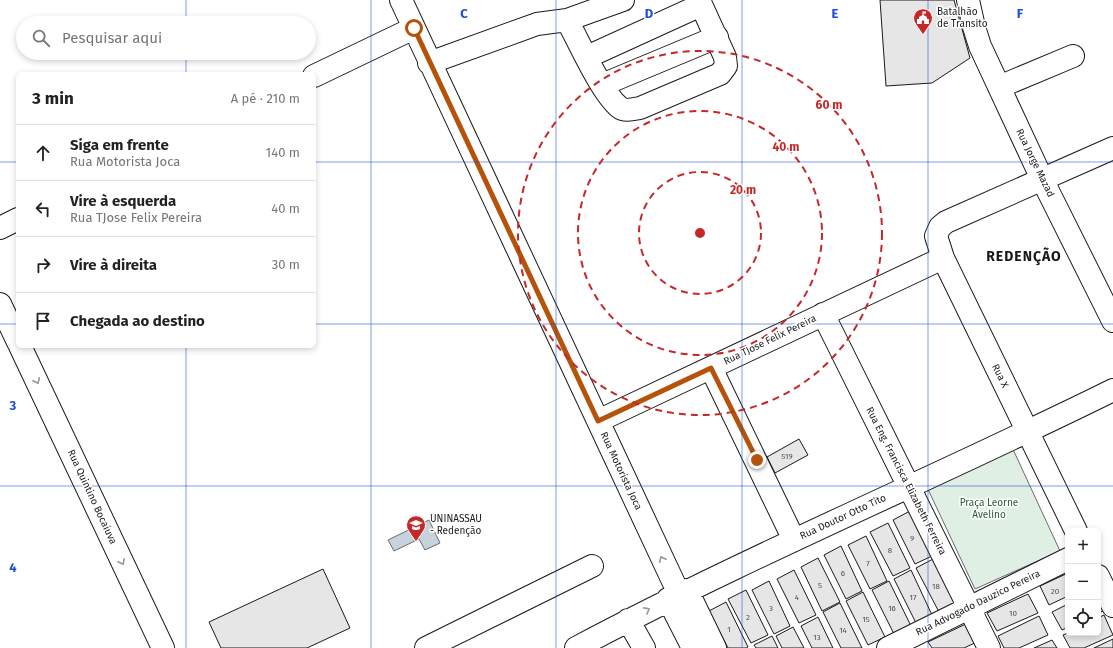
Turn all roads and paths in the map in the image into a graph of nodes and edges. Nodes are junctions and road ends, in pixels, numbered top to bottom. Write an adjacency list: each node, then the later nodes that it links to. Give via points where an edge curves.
1 (401, 0): 6 (street, Rua Motorista Joca)
2 (623, 0): 5 (street)
3 (968, 0): 13 (street, Rua Jorge Mazad, via 974,27)
4 (700, 2): 7 (street); 9 (street)
5 (567, 20): 9 (street); 10 (street, via 537,24)
6 (414, 28): 10 (street, Rua Motorista Joca); 11 (street)
7 (717, 37): 12 (street); 12 (street, via 726,66 720,74 640,108 620,108)
8 (1073, 56): 13 (street)
9 (587, 57): 12 (street)
10 (429, 63): 26 (street, Rua Motorista Joca)
11 (316, 75)
12 (602, 85)
13 (999, 87): 15 (street, Rua Jorge Mazad)
14 (1113, 148): 15 (street)
15 (1042, 179): 18 (street, Rua X, via 946,222 936,236); 21 (street, Rua Jorge Mazad)
16 (16, 220): 17 (street)
17 (0, 228)
18 (943, 258): 20 (street, Rua TJose Felix Pereira); 27 (street, Rua X)
19 (0, 304): 22 (street)
20 (823, 314): 24 (street, Rua TJose Felix Pereira); 28 (street, Rua Eng. Francisca Elizabeth Ferreira)
21 (1113, 321)
22 (16, 338)
23 (21, 348): 38 (street, Rua Quintino Bocaiuva, one-way to 38)
24 (711, 368): 26 (street, Rua TJose Felix Pereira); 30 (street)
25 (1113, 390): 27 (street, Rua Doutor Otto Tito)
26 (598, 421): 34 (street, Rua Motorista Joca, one-way to 26)
27 (1028, 432): 28 (street, Rua Doutor Otto Tito); 29 (street, Rua X)
28 (909, 487): 30 (street, Rua Doutor Otto Tito); 36 (street, Rua Eng. Francisca Elizabeth Ferreira)
29 (1075, 528)
30 (794, 540): 34 (street, Rua Doutor Otto Tito)
31 (1065, 560): 36 (street, Rua Advogado Dauzico Pereira)
32 (592, 566): 39 (street)
33 (1101, 582): 35 (street)
34 (678, 595): 37 (street, Rua Doutor Otto Tito, one-way to 34); 42 (street); 43 (street)
35 (1113, 606)
36 (969, 607): 44 (street, Rua Advogado Dauzico Pereira); 45 (street, Rua Eng. Francisca Elizabeth Ferreira)
37 (628, 620): 40 (street, Rua Doutor Otto Tito); 41 (street)
38 (164, 648)
39 (426, 648)
40 (576, 648)
41 (644, 648)
42 (693, 648)
43 (715, 648)
44 (888, 648)
45 (989, 648)

